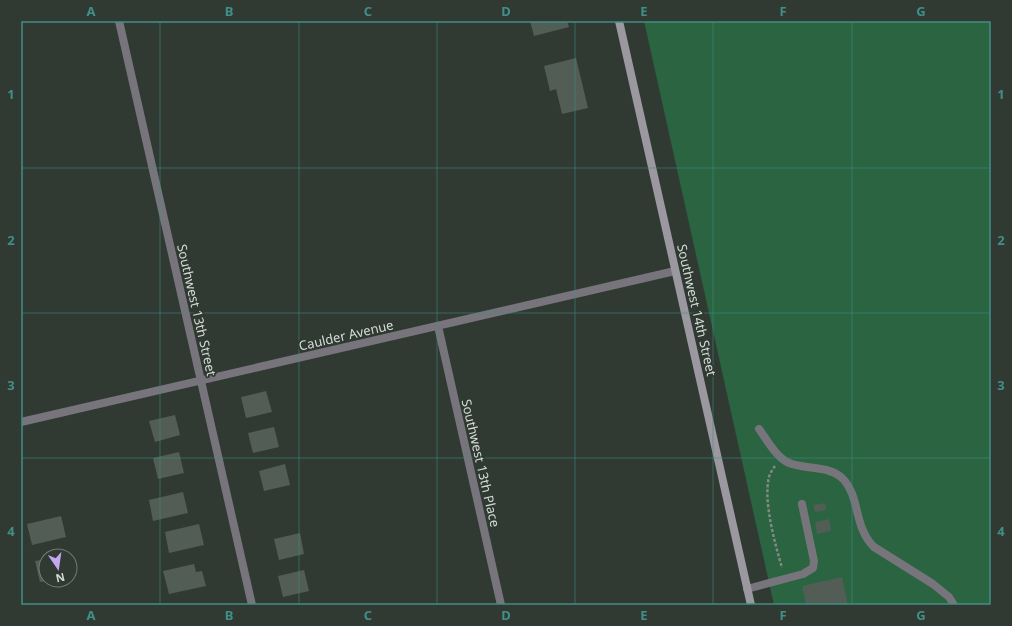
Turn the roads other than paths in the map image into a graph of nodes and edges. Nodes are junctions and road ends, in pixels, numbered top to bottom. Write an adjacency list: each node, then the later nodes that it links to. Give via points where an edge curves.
1 (119, 21): 5 (street, Southwest 13th Street)
2 (619, 21): 3 (street, Southwest 14th Street)
3 (675, 271): 4 (street, Caulder Avenue); 9 (street, Southwest 14th Street)
4 (438, 326): 5 (street, Caulder Avenue); 11 (street, Southwest 13th Place)
5 (201, 381): 6 (street, Caulder Avenue); 10 (street, Southwest 13th Street)
6 (21, 422)
7 (759, 429): 13 (street, via 780,457 790,463 826,470 843,479 849,488 868,541 933,584 949,597)
8 (802, 504): 9 (street, via 814,561 813,568 803,574)
9 (747, 589): 12 (street, Southwest 14th Street)
10 (252, 605)
11 (501, 605)
12 (751, 605)
13 (954, 605)

